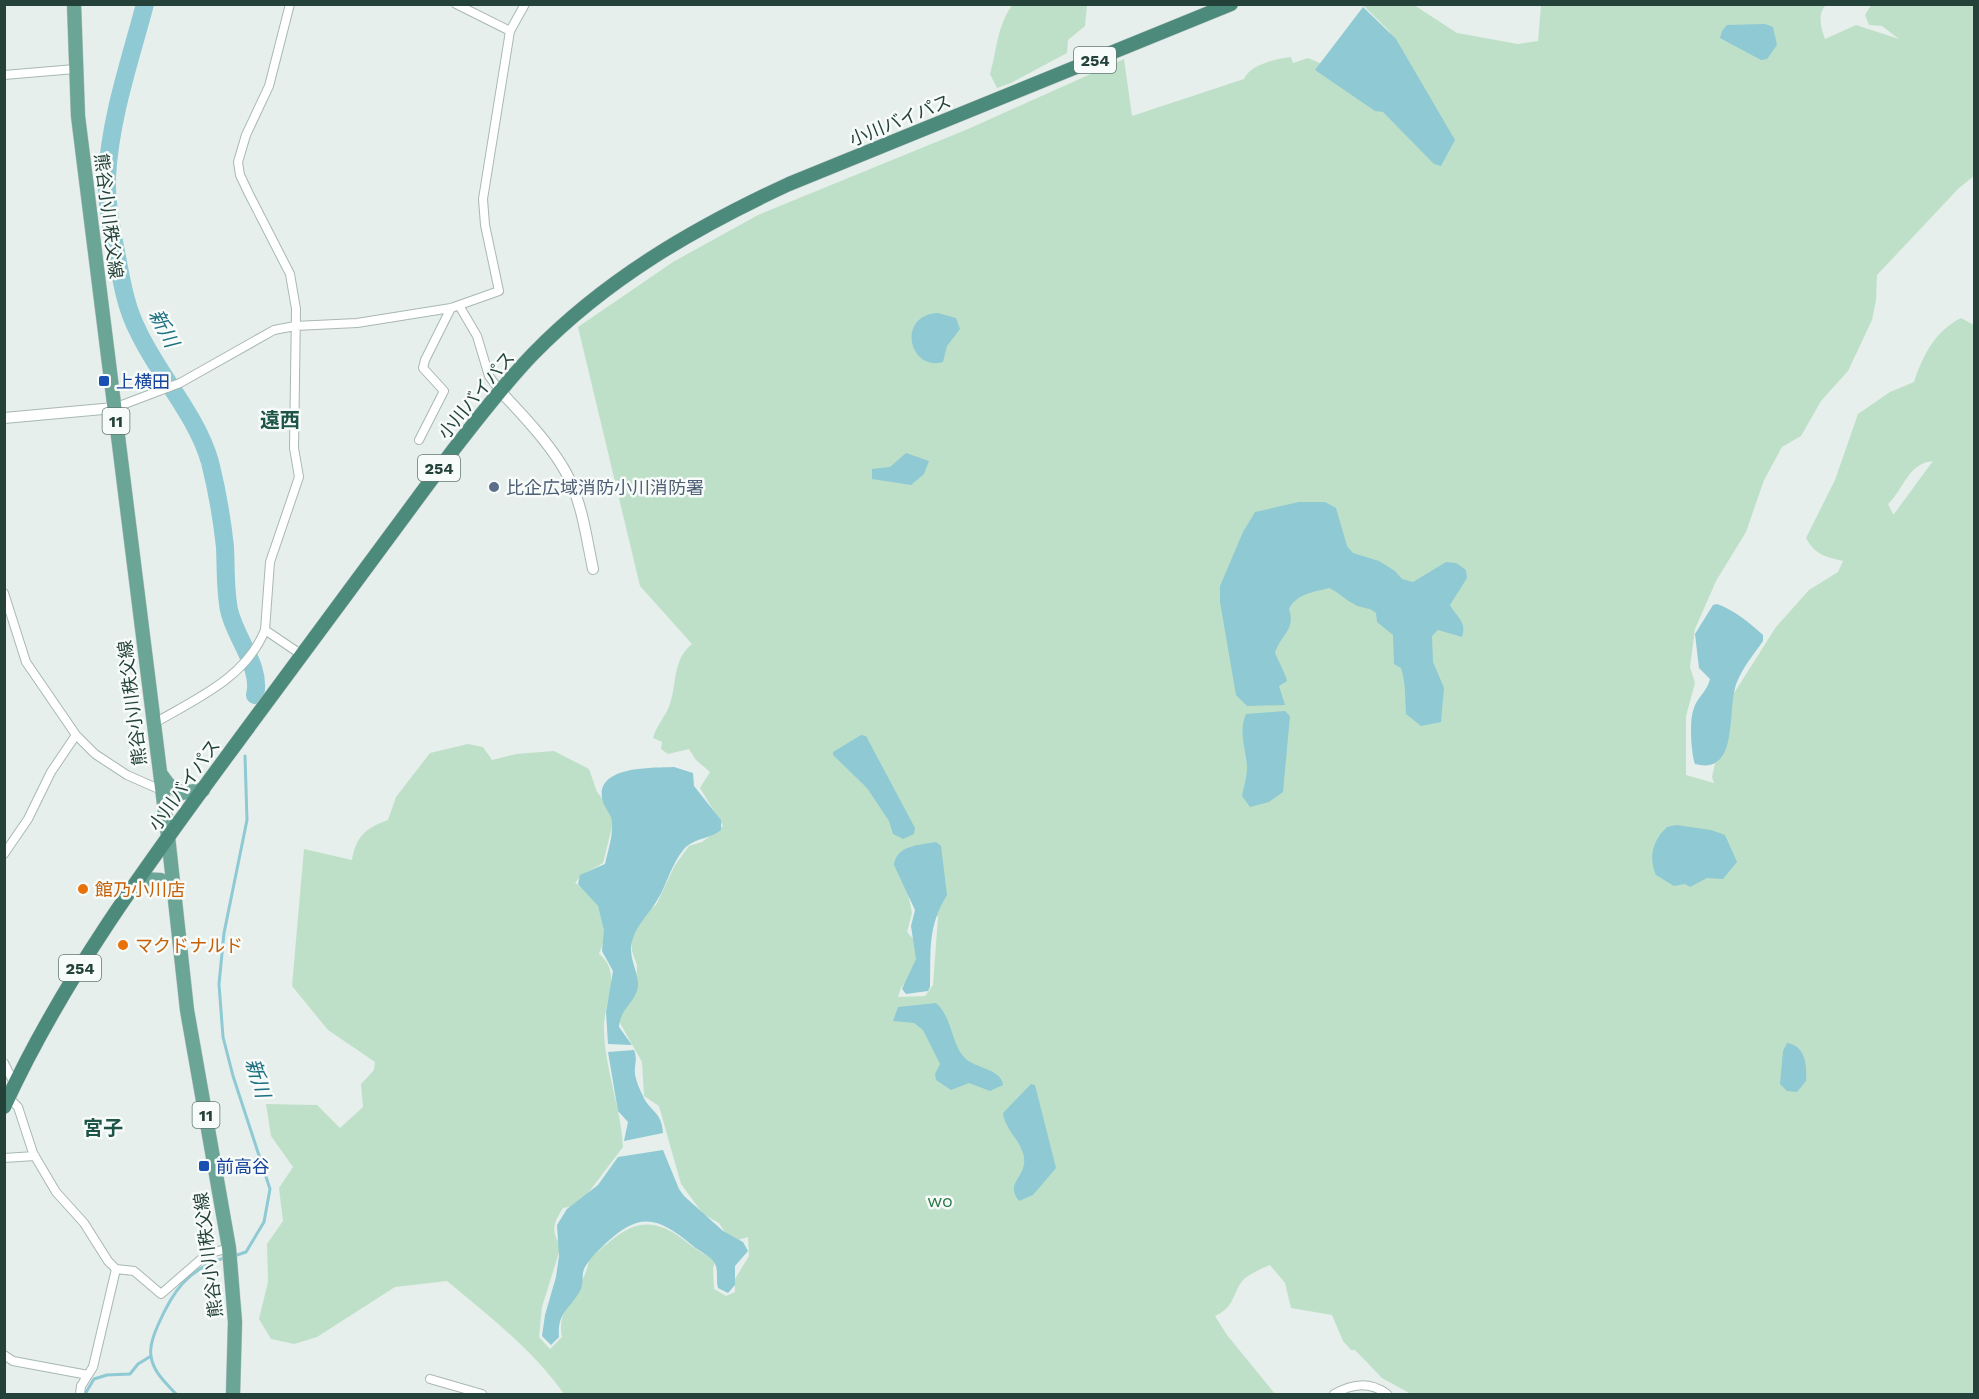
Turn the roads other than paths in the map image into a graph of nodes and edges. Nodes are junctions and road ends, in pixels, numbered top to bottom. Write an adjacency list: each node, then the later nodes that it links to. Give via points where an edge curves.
1 (74, 4): 7 (main road, 熊谷小川秩父線 / 11)
2 (290, 4): 10 (street, via 269,86 238,162 240,175 290,274)
3 (456, 4): 6 (street)
4 (525, 4): 6 (street)
5 (1231, 4): 11 (highway, 小川バイパス / 254, via 789,184 690,232 568,320)
6 (510, 31): 9 (street, via 483,199 499,291)
7 (75, 69): 8 (street); 12 (main road, 熊谷小川秩父線 / 11)
8 (4, 75)
9 (455, 307): 10 (street, via 357,323); 11 (street, via 477,336 489,376); 14 (street, via 425,360 423,368 444,391)
10 (296, 326): 12 (street, via 257,338 180,383); 17 (street, via 294,448 299,477 270,562)
11 (500, 391): 15 (street, via 566,472 577,500); 18 (highway, 小川バイパス / 254)
12 (114, 408): 13 (street); 19 (main road, 熊谷小川秩父線 / 11)
13 (4, 418)
14 (419, 440)
15 (593, 569)
16 (4, 593): 20 (street, via 30,669)
17 (265, 630): 18 (street); 19 (street, via 254,651 228,680)
18 (302, 655): 23 (highway, 小川バイパス / 254)
19 (153, 724): 21 (main road, 熊谷小川秩父線 / 11)
20 (76, 735): 22 (street, via 127,776); 25 (street)
21 (159, 771): 22 (main road, 熊谷小川秩父線 / 11); 23 (main road, via 181,793)
22 (161, 790): 24 (main road, 熊谷小川秩父線 / 11)
23 (203, 790): 24 (highway, 小川バイパス / 254)
24 (168, 836): 26 (highway, 小川バイパス / 254); 27 (main road, 熊谷小川秩父線 / 11)
25 (4, 854)
26 (139, 879): 27 (main road, via 161,880); 29 (highway, 小川バイパス / 254, via 63,996)
27 (174, 895): 33 (main road, 熊谷小川秩父線 / 11, via 188,1010)
28 (4, 1063): 29 (street)
29 (15, 1084): 30 (highway, 小川バイパス / 254)
30 (7, 1103): 31 (street, via 18,1107)
31 (35, 1156): 32 (street); 34 (street, via 56,1192 84,1223)
32 (4, 1158)
33 (229, 1248): 34 (street, via 207,1254 161,1294 134,1271); 39 (main road, 熊谷小川秩父線 / 11, via 235,1322)
34 (116, 1269): 36 (street)
35 (4, 1355): 36 (street)
36 (88, 1375): 38 (street)
37 (430, 1379): 40 (street)
38 (80, 1395)
39 (233, 1395)
40 (482, 1395)
41 (1334, 1395): 42 (street, via 1350,1385 1369,1385)
42 (1387, 1395)

